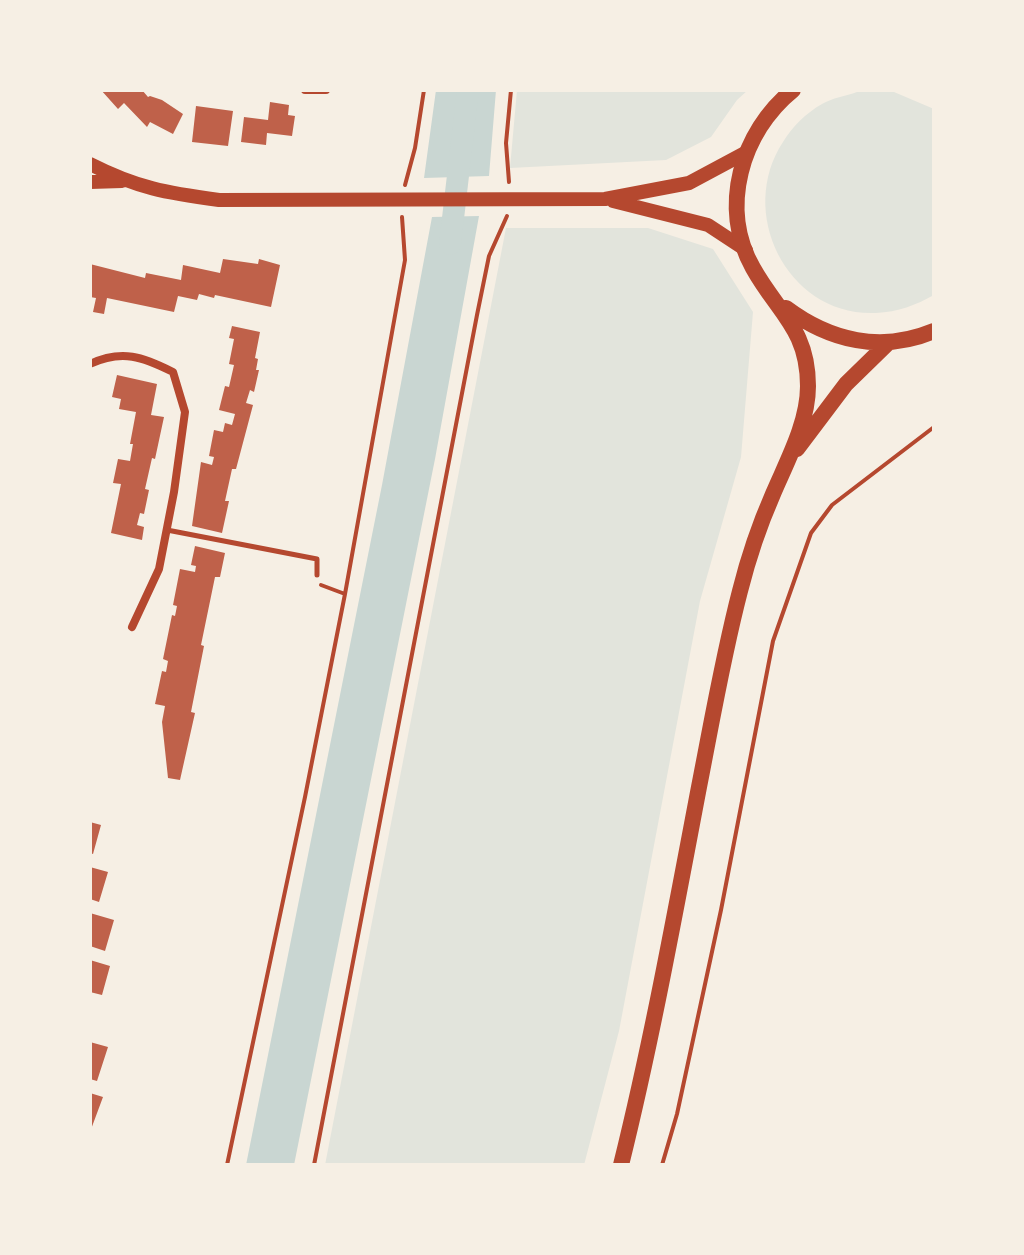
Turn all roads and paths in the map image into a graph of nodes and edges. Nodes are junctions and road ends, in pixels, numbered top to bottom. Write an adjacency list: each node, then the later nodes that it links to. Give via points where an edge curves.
1 (305, 90): 2 (street)
2 (326, 90)
3 (424, 90): 10 (path)
4 (511, 90): 11 (path, via 506,176)
5 (793, 90): 6 (main road, via 762,122)
6 (745, 153): 12 (main road, via 689,183); 13 (main road, via 737,211)
7 (90, 164): 8 (main road)
8 (123, 181): 9 (main road); 10 (main road, via 219,200)
9 (90, 182)
10 (405, 198): 11 (main road); 22 (path, via 405,260)
11 (510, 199): 12 (main road); 25 (path, via 489,256)
12 (605, 199): 13 (main road, via 708,225)
13 (746, 250): 14 (main road)
14 (778, 302): 16 (main road, via 828,334); 19 (main road, via 800,337 807,361 805,410)
15 (934, 331): 16 (main road)
16 (888, 343): 19 (main road, via 846,384)
17 (90, 364): 20 (street, via 105,357 142,357 173,372 185,412)
18 (934, 427): 27 (path, via 832,505 811,533 773,641 721,910)
19 (789, 460): 26 (main road, via 753,547 726,649)
20 (167, 530): 21 (lane, via 317,559); 23 (street, via 159,569)
21 (317, 575): 22 (path, via 321,586)
22 (345, 594): 24 (path)
23 (132, 627)
24 (227, 1165)
25 (314, 1165)
26 (621, 1165)
27 (662, 1165)

